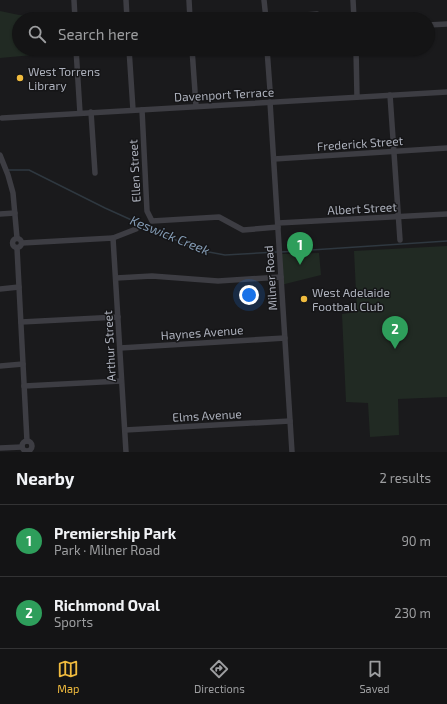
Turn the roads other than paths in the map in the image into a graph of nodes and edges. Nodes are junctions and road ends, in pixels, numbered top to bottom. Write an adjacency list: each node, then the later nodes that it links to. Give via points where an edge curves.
1 (74, 0): 6 (street)
2 (126, 0): 7 (street)
3 (189, 0): 8 (street)
4 (264, 0): 9 (street)
5 (353, 0): 10 (street)
6 (75, 12)
7 (127, 12)
8 (190, 12)
9 (265, 12)
10 (354, 12)
11 (447, 24): 12 (street)
12 (435, 25)
13 (76, 56): 27 (street)
14 (129, 56): 24 (street)
15 (192, 56): 23 (street)
16 (268, 56): 18 (street)
17 (356, 56): 21 (street)
18 (270, 90)
19 (447, 92): 20 (street, Davenport Terrace)
20 (390, 95): 21 (street, Davenport Terrace); 30 (street)
21 (357, 97): 22 (street, Davenport Terrace)
22 (270, 102): 23 (street, Davenport Terrace); 32 (street, Milner Road)
23 (196, 106): 25 (street, Davenport Terrace)
24 (133, 110): 25 (street, Davenport Terrace); 26 (street, Davenport Terrace)
25 (142, 110): 38 (street, Ellen Street, via 147,211 152,221 220,218 243,230)
26 (91, 112): 27 (street, Davenport Terrace); 33 (street)
27 (80, 113): 28 (street, Davenport Terrace)
28 (1, 119)
29 (447, 148): 30 (street, Frederick Street)
30 (393, 152): 32 (street, Frederick Street); 37 (street)
31 (0, 156): 34 (street, via 8,174)
32 (274, 159): 38 (street, Milner Road)
33 (95, 173)
34 (15, 213): 35 (street); 40 (street)
35 (0, 214)
36 (447, 214): 37 (street, Albert Street)
37 (398, 217): 38 (street, Albert Street); 42 (street)
38 (278, 225): 45 (street, Milner Road)
39 (136, 229): 41 (street)
40 (17, 238): 43 (street); 44 (street, via 12,244)
41 (113, 238): 43 (street); 46 (street, Arthur Street)
42 (400, 240)
43 (22, 244): 44 (street)
44 (17, 248): 47 (street)
45 (281, 277): 46 (street, via 218,281 152,276); 51 (street, Milner Road)
46 (116, 278): 49 (street, Arthur Street)
47 (19, 287): 48 (street); 50 (street)
48 (0, 289)
49 (118, 317): 50 (street); 52 (street, Arthur Street)
50 (21, 322): 53 (street)
51 (285, 338): 52 (street, Haynes Avenue); 57 (street, Milner Road)
52 (120, 348): 55 (street, Arthur Street)
53 (23, 364): 54 (street); 56 (street)
54 (0, 366)
55 (121, 381): 56 (street); 58 (street, Arthur Street)
56 (24, 386): 59 (street)
57 (290, 422): 58 (street, Elms Avenue); 64 (street, Milner Road)
58 (125, 430): 63 (street, Arthur Street)
59 (27, 441): 60 (street); 62 (street, via 33,446)
60 (22, 447): 61 (street); 62 (street)
61 (0, 448)
62 (28, 452)
63 (126, 452)
64 (292, 452)

